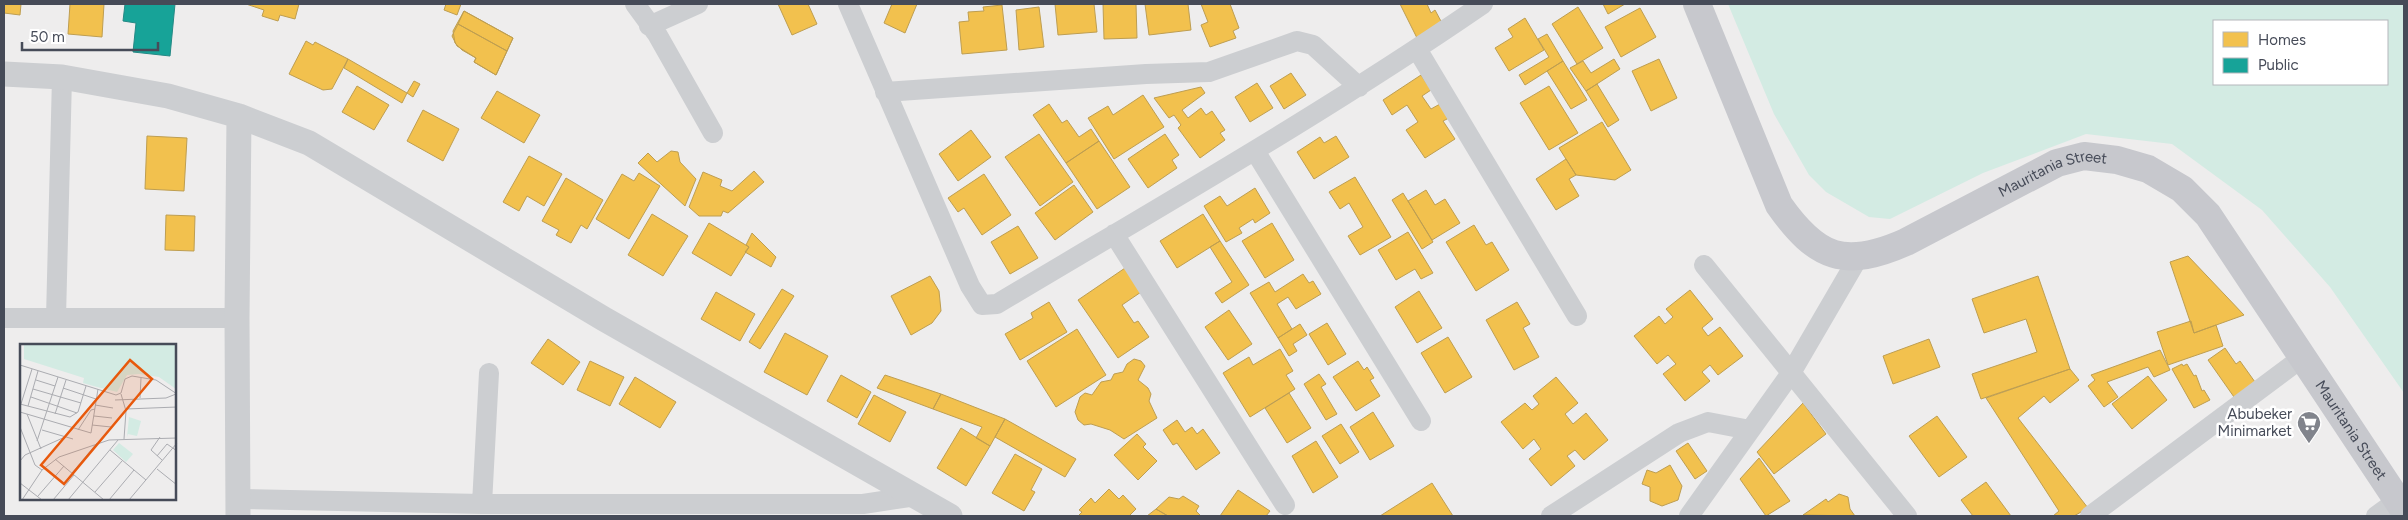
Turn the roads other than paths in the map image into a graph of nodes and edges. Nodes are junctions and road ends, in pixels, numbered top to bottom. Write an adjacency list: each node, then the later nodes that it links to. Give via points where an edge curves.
1 (635, 4): 6 (street)
2 (698, 4): 6 (street)
3 (848, 4): 11 (street)
4 (1483, 4): 7 (street)
5 (1697, 4): 16 (main road, Mauritania Street, via 1780,205 1797,230 1819,247 1839,256)
6 (649, 26): 13 (street)
7 (1417, 49): 10 (street); 18 (street)
8 (4, 74): 9 (street)
9 (62, 77): 12 (street, via 168,96); 20 (street)
10 (1359, 87): 11 (street, via 1313,45 1297,41 1209,72); 14 (street)
11 (885, 92): 15 (street, via 970,286 982,305 997,304)
12 (239, 116): 21 (street); 27 (street, via 309,143 604,319)
13 (713, 133)
14 (1255, 151): 15 (street); 25 (street)
15 (1114, 234): 30 (street)
16 (1858, 258): 22 (main road, Mauritania Street, via 1906,242 2057,163 2084,156 2117,160 2148,169 2182,190 2208,215); 24 (street)
17 (1704, 265): 24 (street)
18 (1577, 316)
19 (4, 318): 20 (street)
20 (56, 318): 21 (street)
21 (237, 318): 31 (street)
22 (2303, 357): 29 (main road, Mauritania Street); 36 (street)
23 (489, 373): 28 (street)
24 (1791, 373): 26 (street); 35 (street)
25 (1421, 421)
26 (1750, 430): 32 (street); 34 (street, via 1708,422 1679,433)
27 (916, 496): 28 (street, via 863,504); 33 (street)
28 (482, 504): 31 (street)
29 (2401, 505): 37 (street)
30 (1285, 506)
31 (238, 508)
32 (1695, 513)
33 (950, 516)
34 (1551, 516)
35 (1907, 516)
36 (2090, 516)
37 (2376, 516)

